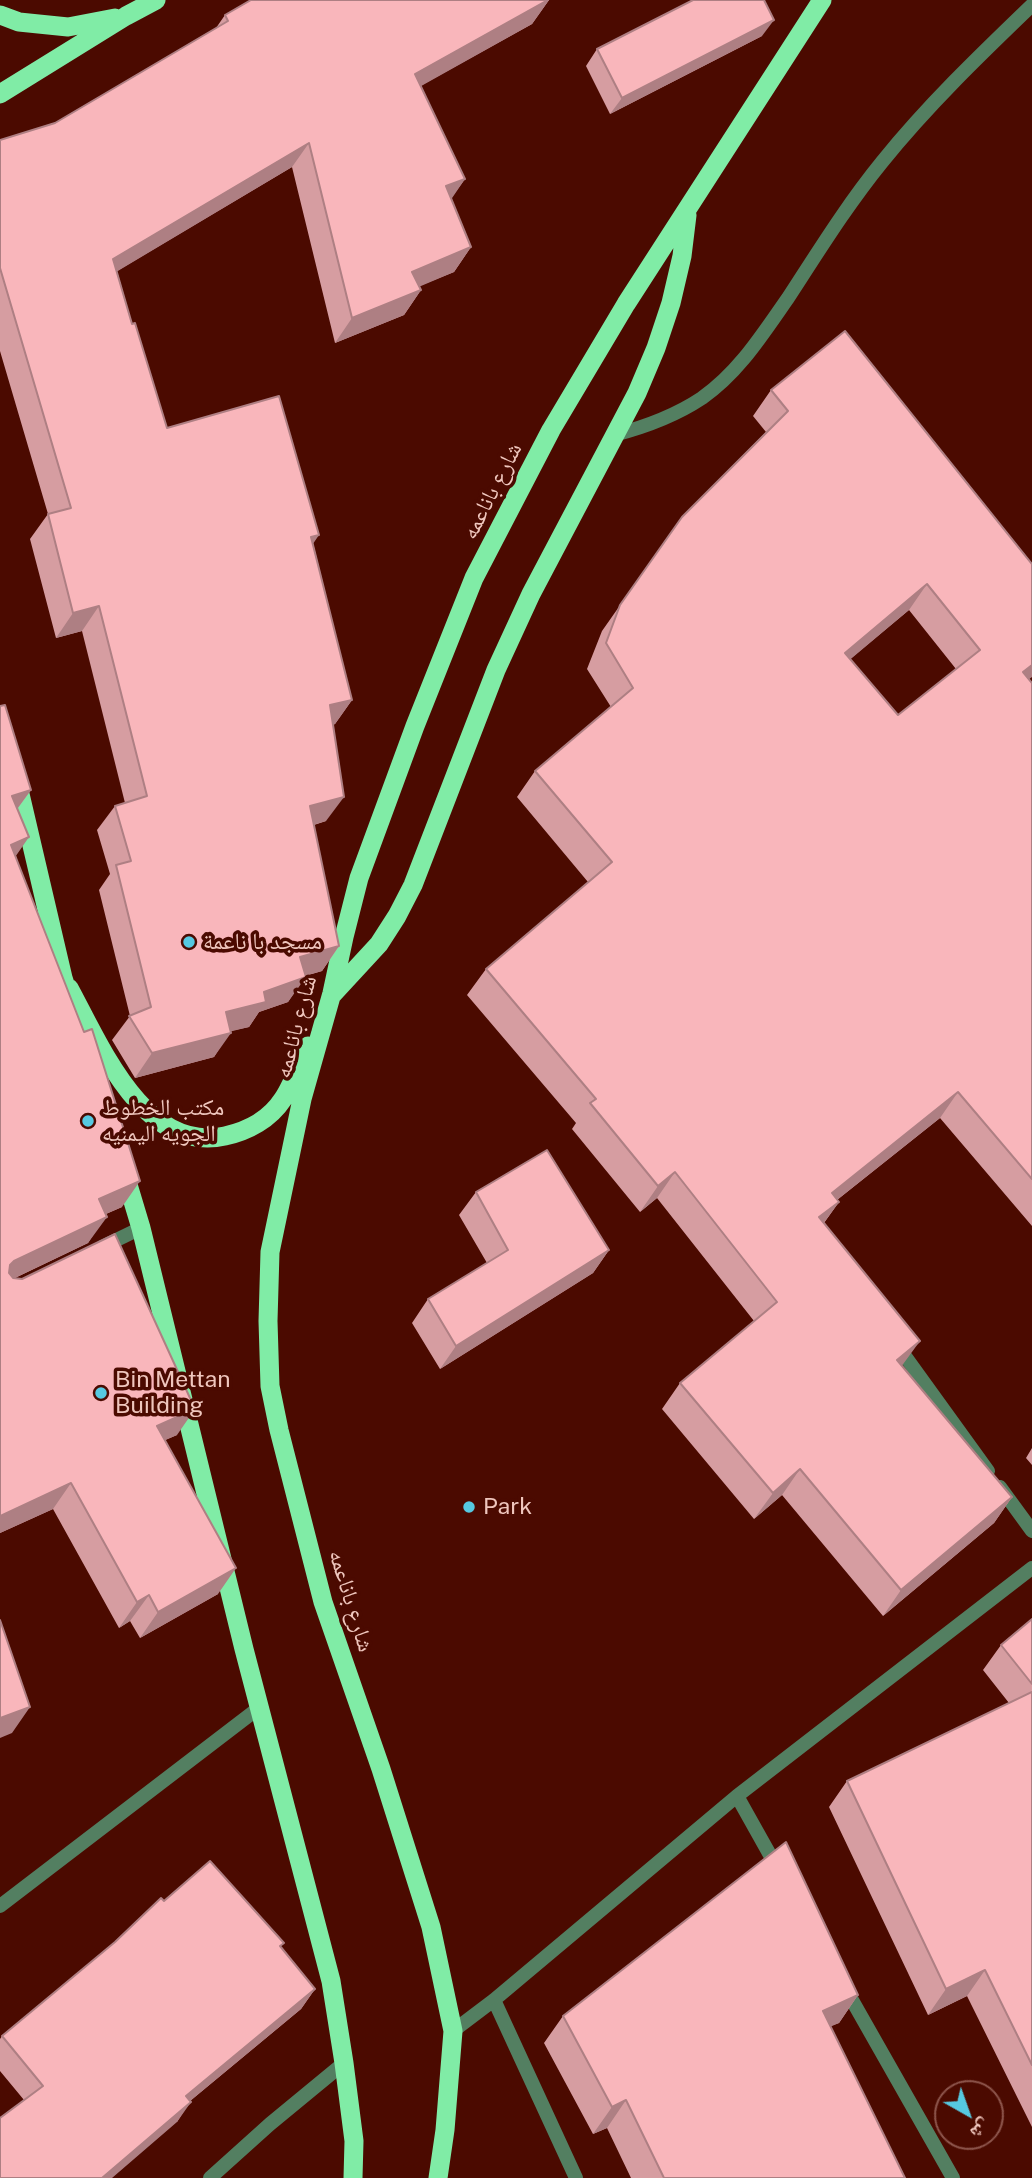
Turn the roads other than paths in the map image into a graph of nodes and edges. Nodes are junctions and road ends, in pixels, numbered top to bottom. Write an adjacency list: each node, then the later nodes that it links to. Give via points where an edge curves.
1 (156, 0): 5 (highway)
2 (821, 0): 7 (highway, شارع باناعمه)
3 (1031, 9): 8 (street, via 944,92 880,164 747,356 725,379 673,414)
4 (0, 15): 5 (highway, via 19,22 68,27)
5 (126, 16): 6 (highway)
6 (0, 94)
7 (688, 209): 8 (highway, via 671,303 637,393); 11 (highway, شارع باناعمه, via 551,430 474,578 359,877)
8 (614, 435): 11 (highway, via 496,670 413,885 379,944)
9 (13, 765): 10 (highway)
10 (64, 978): 11 (highway, via 115,1071 140,1103 159,1123 185,1135 213,1139 239,1133 263,1120 283,1100); 12 (highway)
11 (332, 993): 25 (highway, شارع باناعمه, via 303,1099 270,1252 270,1386 323,1602 431,1927)
12 (92, 1070)
13 (117, 1149): 14 (highway)
14 (141, 1228): 15 (street); 19 (highway)
15 (94, 1251)
16 (889, 1333): 17 (street)
17 (1032, 1531)
18 (1032, 1568): 20 (street)
19 (260, 1707): 22 (street); 26 (highway, via 331,1981)
20 (737, 1796): 21 (street); 24 (street)
21 (784, 1880)
22 (0, 1906)
23 (838, 1975): 31 (street)
24 (494, 2000): 25 (street); 30 (street)
25 (453, 2031): 29 (highway, شارع باناعمه)
26 (344, 2063): 27 (street); 28 (highway, via 354,2141)
27 (210, 2178)
28 (353, 2178)
29 (438, 2178)
30 (576, 2178)
31 (953, 2178)

